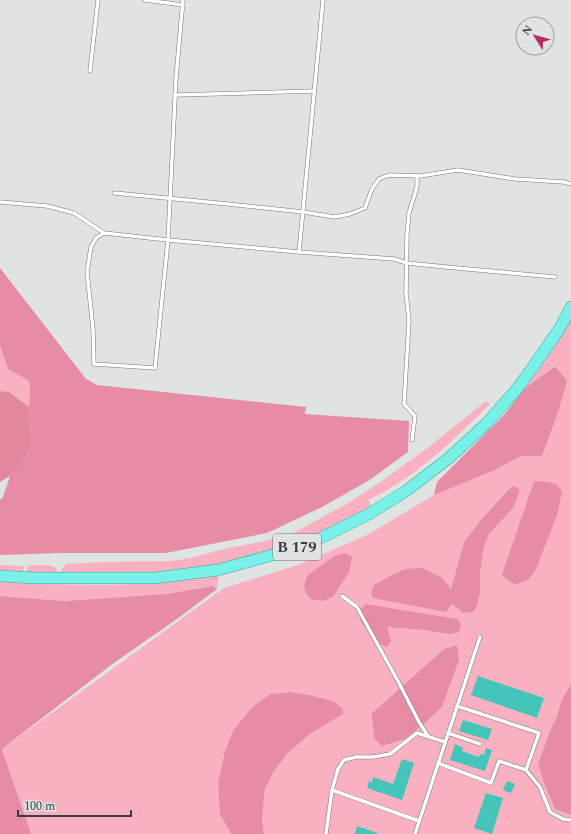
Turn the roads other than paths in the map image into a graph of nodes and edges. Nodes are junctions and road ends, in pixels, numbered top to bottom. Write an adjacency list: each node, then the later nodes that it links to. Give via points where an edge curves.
1 (98, 0): 6 (lane)
2 (145, 0): 5 (lane)
3 (183, 0): 5 (lane)
4 (323, 0): 7 (lane)
5 (183, 5): 8 (lane)
6 (90, 71)
7 (314, 91): 8 (lane); 14 (lane)
8 (175, 95): 12 (lane)
9 (417, 176): 10 (lane, via 458,170); 14 (lane, via 389,175 378,179 365,208 350,214 335,217); 18 (lane, via 407,234)
10 (571, 184)
11 (114, 194): 12 (lane)
12 (170, 199): 14 (lane); 16 (lane)
13 (0, 202): 15 (lane, via 47,206 74,213)
14 (303, 212): 17 (lane)
15 (104, 233): 16 (lane); 16 (lane, via 96,238 91,247 87,272 94,364 155,368)
16 (168, 240): 17 (lane)
17 (299, 252): 18 (lane, via 394,259)
18 (407, 263): 19 (lane); 21 (lane, via 406,293 409,320 404,404 415,416)
19 (555, 277)
20 (571, 307): 22 (main road, B 179, via 533,367 486,424 449,458 406,491 369,514 323,537 280,553 218,570 155,578)
21 (412, 440)
22 (0, 576)
23 (342, 596): 27 (lane, via 357,607)
24 (480, 637): 25 (lane)
25 (457, 706): 26 (lane); 31 (lane, via 539,733)
26 (448, 733): 28 (lane); 29 (lane)
27 (428, 736): 28 (lane); 32 (lane, via 417,733 390,754 344,760 338,769)
28 (445, 742): 30 (lane)
29 (480, 744)
30 (438, 763): 31 (lane, via 491,783 499,761); 34 (lane)
31 (526, 770): 33 (lane, via 540,787 550,812)
32 (332, 790): 34 (lane); 35 (lane)
33 (571, 820)
34 (419, 821): 36 (lane)
35 (326, 834)
36 (415, 834)

